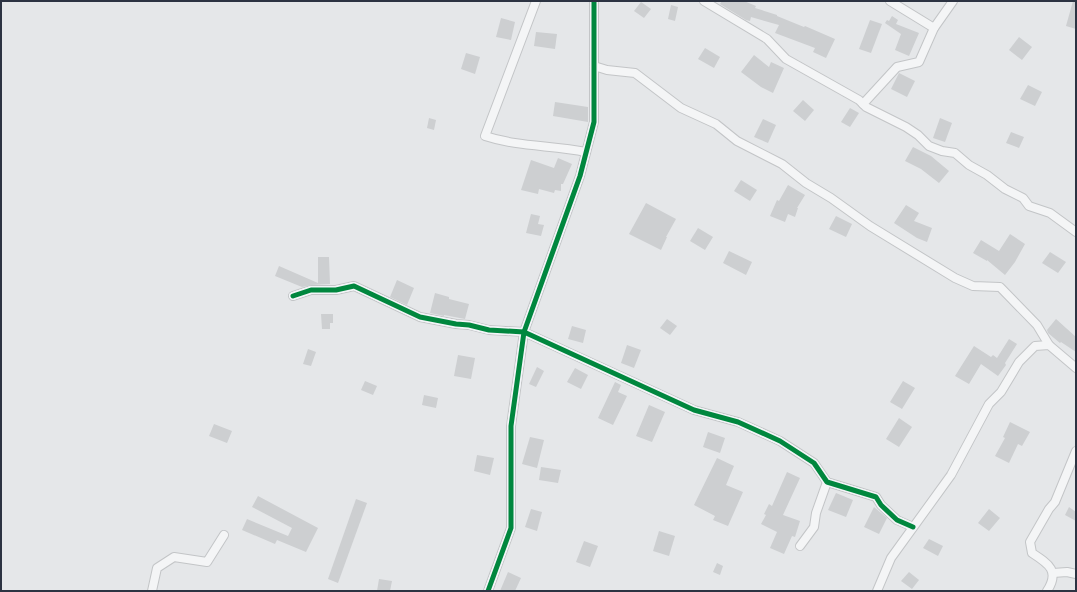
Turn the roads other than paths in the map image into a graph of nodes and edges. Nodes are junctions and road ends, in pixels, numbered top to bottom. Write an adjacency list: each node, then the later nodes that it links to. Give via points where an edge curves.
1 (536, 1): 9 (street, via 485,136 518,144)
2 (594, 1): 7 (street)
3 (704, 1): 8 (street, via 767,39 786,60)
4 (890, 1): 6 (street)
5 (953, 1): 6 (street)
6 (934, 28): 8 (street, via 919,62 897,67)
7 (594, 66): 9 (street, via 594,122); 13 (street, via 634,73 681,108 716,124 737,141 782,164 870,226 955,278 973,286 1000,287 1037,325)
8 (863, 104): 10 (street, via 866,108 906,127 929,146 955,153 1005,189 1023,198 1029,206 1050,213)
9 (586, 152): 12 (street, via 580,176)
10 (1076, 232)
11 (293, 296): 12 (street, via 311,290 336,290 354,286 420,317 489,330)
12 (524, 332): 18 (street, via 694,410 738,422 780,441 814,463); 25 (street, via 511,426 511,528)
13 (1044, 336): 14 (street); 15 (street)
14 (1049, 345): 15 (street); 16 (street)
15 (1036, 346): 19 (street, via 1019,362 1001,392 989,404 951,475)
16 (1076, 368)
17 (1076, 451): 22 (street, via 1055,502 1030,542 1032,553 1047,563)
18 (827, 482): 19 (street, via 876,497 897,520); 21 (street, via 814,527)
19 (913, 527): 26 (street, via 891,558)
20 (224, 535): 24 (street, via 207,562 174,557 157,568)
21 (800, 546)
22 (1053, 573): 23 (street); 27 (street, via 1052,583)
23 (1076, 574)
24 (152, 591)
25 (488, 591)
26 (877, 591)
27 (1047, 591)

